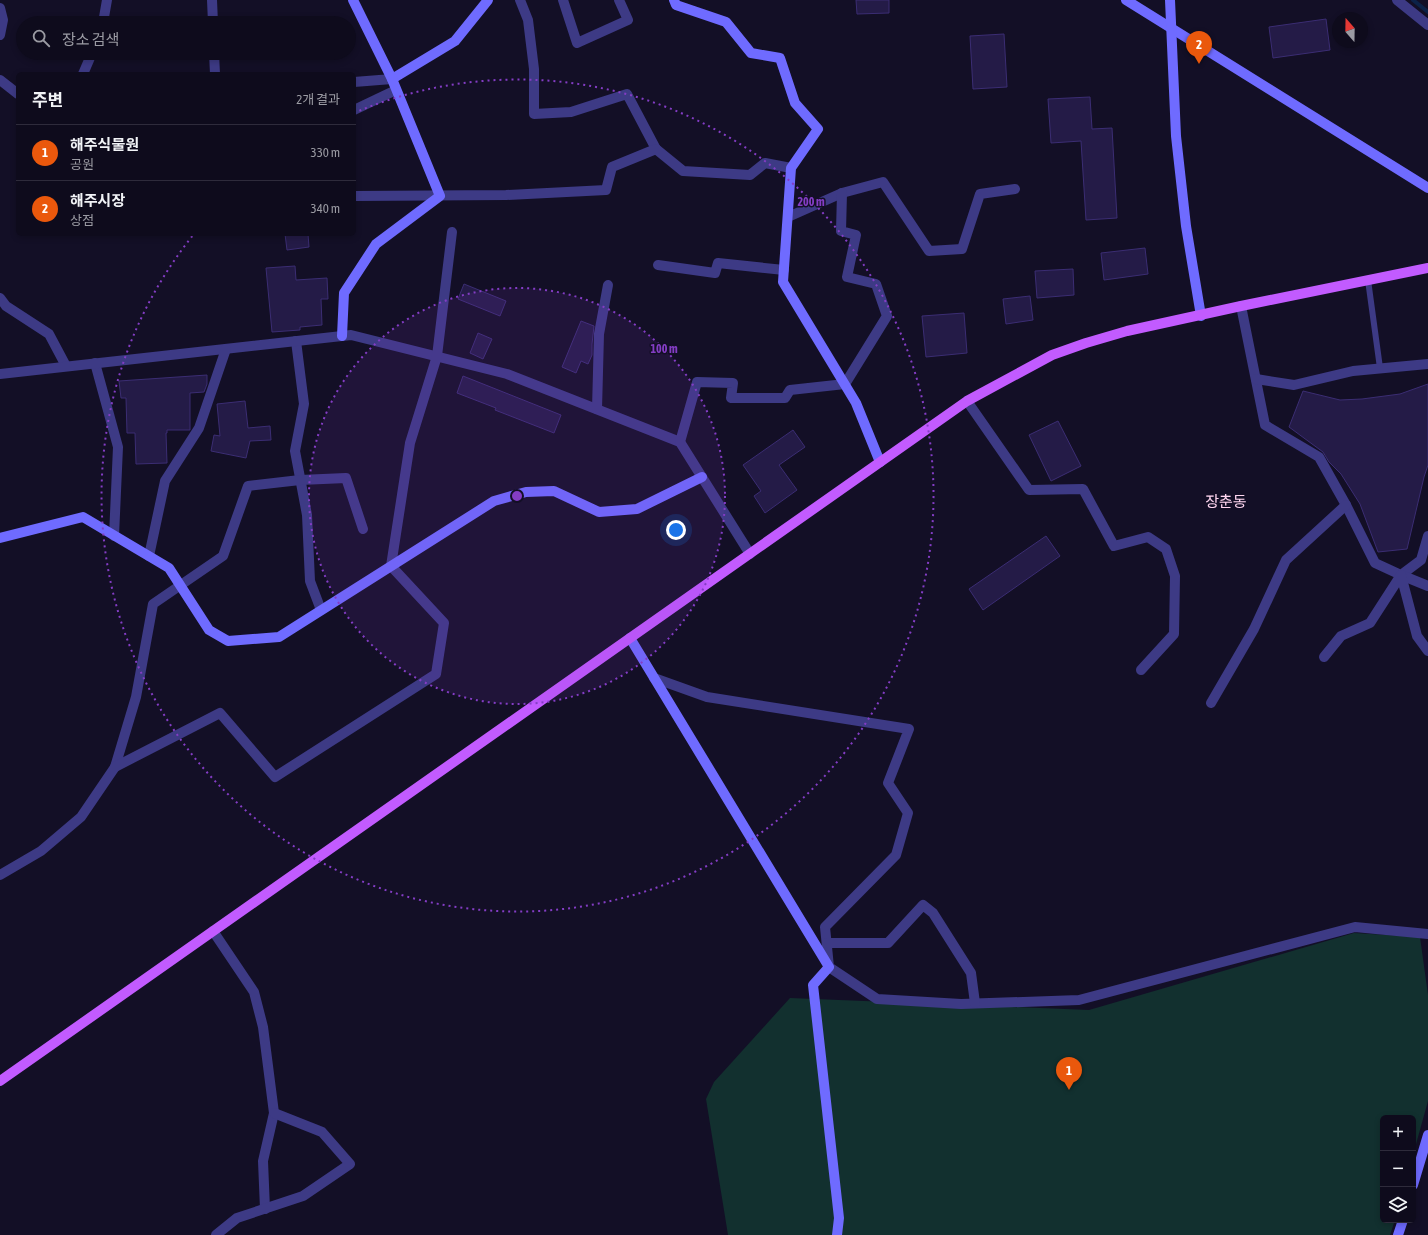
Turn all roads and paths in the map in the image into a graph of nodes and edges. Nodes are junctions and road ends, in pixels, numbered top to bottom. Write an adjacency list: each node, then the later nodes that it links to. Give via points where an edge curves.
1 (107, 0): 13 (street)
2 (212, 0): 14 (street)
3 (353, 0): 22 (street)
4 (488, 0): 22 (street, via 455,41)
5 (520, 0): 28 (street, via 528,20 534,62 534,114 571,112 627,94)
6 (563, 0): 7 (street, via 577,43 628,20)
7 (619, 0)
8 (674, 0): 29 (street, via 676,5 726,22 751,53 780,58 795,103 818,129)
9 (1126, 0): 16 (street)
10 (1170, 0): 16 (street)
11 (1397, 0): 15 (street)
12 (0, 8): 17 (street, via 3,20)
13 (104, 16)
14 (213, 16)
15 (1428, 25)
16 (1172, 28): 30 (street); 44 (street, via 1176,136 1186,226)
17 (0, 35)
18 (89, 60): 20 (street)
19 (214, 60): 21 (street)
20 (84, 72)
21 (215, 72)
22 (392, 79): 24 (street); 25 (street)
23 (0, 80): 26 (street)
24 (356, 82)
25 (396, 90): 27 (street); 34 (street)
26 (16, 92)
27 (356, 109)
28 (656, 149): 29 (street, via 683,171 750,175 765,163); 34 (street, via 612,168 606,190)
29 (791, 168): 35 (street)
30 (1428, 188)
31 (1015, 189): 32 (street, via 980,194 962,249 930,251 883,182)
32 (842, 193): 35 (street); 55 (street, via 841,231 856,235 847,277 876,284 887,316)
33 (356, 196): 34 (street)
34 (440, 196): 45 (street, via 376,244 344,293)
35 (788, 217): 39 (street)
36 (452, 232): 48 (street)
37 (658, 265): 39 (street, via 715,273 718,263)
38 (1428, 268): 40 (main road)
39 (784, 270): 55 (street, via 783,282)
40 (1368, 280): 43 (main road); 52 (lane)
41 (608, 285): 57 (street, via 599,334)
42 (0, 298): 51 (street, via 6,306 49,334)
43 (1241, 306): 44 (main road); 54 (street)
44 (1201, 316): 56 (main road, via 1086,343 1052,356)
45 (342, 336): 46 (street); 48 (street, via 352,335)
46 (296, 341): 47 (street); 61 (street, via 304,404 295,451)
47 (226, 349): 49 (street); 68 (street, via 199,428 165,481)
48 (437, 356): 57 (street, via 507,374); 69 (street, via 410,442)
49 (95, 363): 51 (street); 64 (street, via 118,447)
50 (1428, 364): 52 (street)
51 (66, 366): 53 (street)
52 (1380, 368): 54 (street, via 1353,371 1294,385)
53 (0, 374)
54 (1256, 379): 62 (street, via 1265,425 1319,456)
55 (845, 384): 58 (street, via 790,390 784,398 731,398 733,383 697,382); 59 (street, via 856,403)
56 (967, 401): 59 (main road); 77 (street, via 1029,490 1083,489 1114,546 1148,537 1166,549 1175,576 1174,634)
57 (597, 409): 58 (street)
58 (680, 442): 60 (street)
59 (880, 462): 67 (main road)
60 (702, 477): 67 (street); 69 (street, via 637,510 599,512 554,491 526,492 494,501)
61 (300, 480): 63 (street, via 346,478); 71 (street, via 248,486 223,556); 73 (street, via 307,516 310,581)
62 (1346, 505): 70 (street, via 1375,563); 79 (street, via 1286,560 1254,629)
63 (363, 529)
64 (114, 536): 66 (street, via 83,517); 68 (street)
65 (1428, 536): 70 (street, via 1421,560)
66 (0, 538)
67 (750, 554): 74 (main road)
68 (149, 556): 71 (street, via 169,568)
69 (391, 566): 73 (street); 80 (street, via 444,622 436,674 275,778 220,713)
70 (1401, 575): 72 (street); 75 (street, via 1417,636); 76 (street, via 1370,623 1341,636)
71 (181, 586): 73 (street, via 209,630 228,641 279,637); 80 (street, via 153,604 136,697)
72 (1428, 586)
73 (321, 610)
74 (630, 638): 78 (street); 82 (main road)
75 (1428, 651)
76 (1324, 657)
77 (1141, 670)
78 (654, 678): 84 (street, via 707,697 909,729 888,783 908,813 896,855 825,927); 85 (street)
79 (1211, 703)
80 (115, 767): 81 (street, via 82,817 41,851)
81 (0, 875)
82 (213, 931): 87 (main road); 88 (street, via 254,992 263,1027)
83 (1428, 934): 86 (street, via 1355,927 1079,1000)
84 (827, 943): 85 (street); 86 (street, via 888,943 923,905 932,913 971,973)
85 (829, 968): 86 (street, via 877,999); 94 (street, via 813,985 839,1218)
86 (975, 1003)
87 (0, 1081)
88 (274, 1114): 91 (street, via 263,1161); 91 (street, via 322,1132 350,1164 303,1196)
89 (1428, 1135): 90 (street)
90 (1416, 1175)
91 (265, 1209): 93 (street, via 237,1218)
92 (1402, 1223): 95 (street)
93 (216, 1235)
94 (838, 1235)
95 (1398, 1235)

